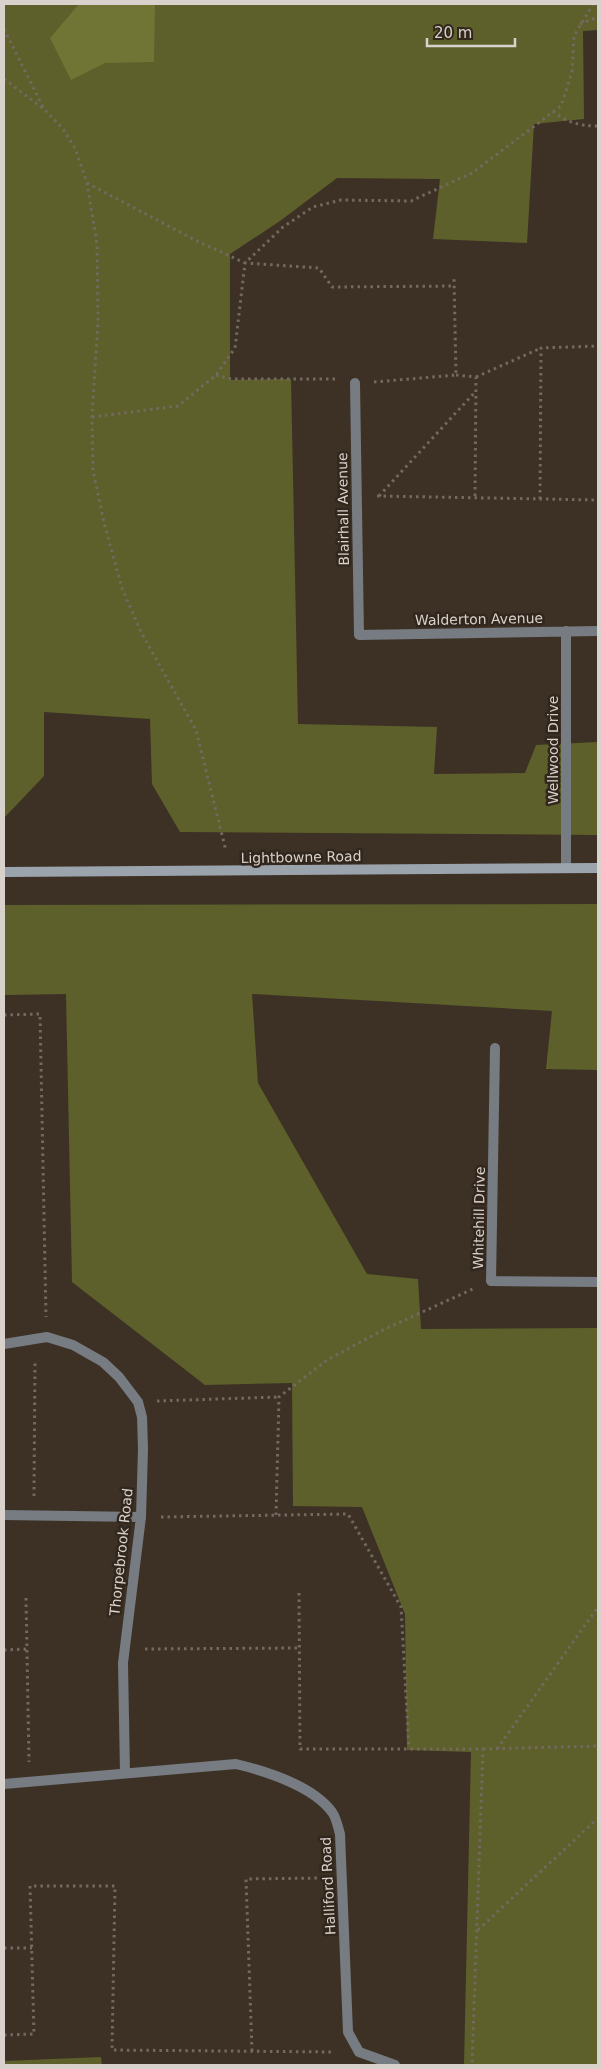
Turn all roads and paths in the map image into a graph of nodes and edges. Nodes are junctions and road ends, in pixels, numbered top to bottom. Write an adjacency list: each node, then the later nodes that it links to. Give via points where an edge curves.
1 (593, 4): 3 (path)
2 (598, 17): 3 (path)
3 (579, 24): 7 (path, via 574,36 572,72 561,106)
4 (4, 29): 6 (path)
5 (4, 79): 6 (path)
6 (45, 110): 9 (path, via 75,148)
7 (554, 111): 8 (path, via 580,126); 10 (path, via 472,173 411,201 341,200 313,207 283,227)
8 (598, 126)
9 (87, 183): 10 (path, via 194,240); 20 (path, via 98,254)
10 (245, 263): 12 (path, via 319,268 332,288); 15 (path, via 235,348)
11 (454, 279): 12 (path)
12 (455, 286): 16 (path)
13 (598, 346): 14 (path)
14 (541, 348): 17 (path); 24 (path)
15 (216, 375): 18 (path, via 231,379 329,377); 20 (path, via 178,406)
16 (456, 375): 17 (path); 18 (path)
17 (476, 376): 19 (path)
18 (355, 383): 21 (street, Blairhall Avenue)
19 (476, 391): 22 (path); 23 (path)
20 (92, 417): 32 (path, via 93,470 122,588 141,632 196,730)
21 (357, 496): 22 (path); 28 (street, Blairhall Avenue)
22 (379, 496): 23 (path)
23 (475, 498): 24 (path)
24 (540, 499): 25 (path)
25 (598, 500)
26 (598, 630): 27 (street, Walderton Avenue)
27 (566, 631): 28 (street, Walderton Avenue); 29 (street, Wellwood Drive)
28 (359, 635)
29 (566, 868): 30 (main road, Lightbowne Road); 32 (main road, Lightbowne Road)
30 (598, 868)
31 (4, 872): 32 (main road, Lightbowne Road)
32 (231, 872)
33 (4, 1015): 37 (path, via 40,1014)
34 (495, 1048): 35 (street, Whitehill Drive)
35 (491, 1281): 36 (street, Whitehill Drive); 40 (path, via 327,1360)
36 (598, 1282)
37 (47, 1337): 38 (street, Thorpebrook Road); 41 (street, Thorpebrook Road, via 73,1345 103,1362)
38 (35, 1339): 39 (street, Thorpebrook Road); 43 (path)
39 (4, 1344)
40 (279, 1397): 41 (path); 44 (path)
41 (138, 1402): 45 (street, Thorpebrook Road, via 143,1449)
42 (4, 1515): 43 (street)
43 (34, 1515): 45 (street)
44 (276, 1515): 45 (path); 54 (path, via 348,1514 401,1607)
45 (141, 1517): 57 (street, Thorpebrook Road, via 123,1663)
46 (299, 1592): 49 (path)
47 (26, 1598): 50 (path)
48 (598, 1607): 56 (path)
49 (300, 1648): 51 (path); 54 (path, via 300,1749)
50 (27, 1649): 52 (path); 58 (path)
51 (143, 1649)
52 (4, 1650)
53 (598, 1746): 56 (path)
54 (409, 1748): 55 (path)
55 (483, 1749): 56 (path); 62 (path)
56 (497, 1749)
57 (125, 1773): 58 (street, Halliford Road); 61 (street, Halliford Road, via 236,1764 267,1772 316,1796 333,1812 340,1834)
58 (29, 1783): 59 (street, Halliford Road)
59 (4, 1784)
60 (598, 1818): 62 (path)
61 (342, 1878): 66 (path, via 246,1879); 67 (street, Halliford Road, via 348,2032)
62 (478, 1930): 69 (path)
63 (4, 1948): 64 (path)
64 (32, 1948): 65 (path, via 34,2034); 66 (path, via 30,1886 115,1886 112,2050)
65 (4, 2035)
66 (252, 2051): 67 (path)
67 (359, 2052): 68 (street)
68 (395, 2065)
69 (472, 2065)

